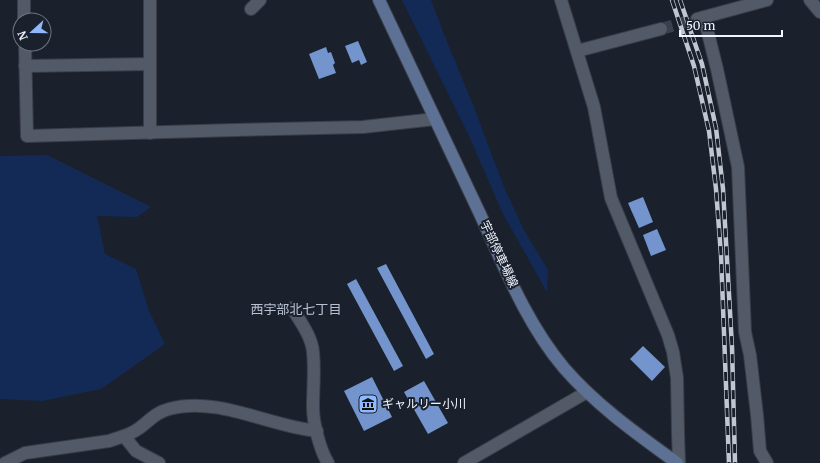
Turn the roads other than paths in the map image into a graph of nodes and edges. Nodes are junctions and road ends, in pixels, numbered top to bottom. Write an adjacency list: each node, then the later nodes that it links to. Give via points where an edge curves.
1 (24, 0): 9 (street)
2 (150, 0): 14 (street)
3 (260, 0): 8 (street)
4 (379, 0): 16 (main road, 宇部停車場線)
5 (561, 0): 12 (street)
6 (767, 0): 27 (street, via 700,18 717,69 738,167 745,332 751,362 760,451)
7 (810, 0): 10 (street)
8 (251, 10)
9 (24, 12)
10 (820, 12)
11 (661, 29): 12 (street)
12 (577, 51): 26 (street, via 594,107 611,198 673,352 677,378)
13 (25, 52): 15 (street)
14 (150, 64): 15 (street); 17 (street)
15 (25, 66): 17 (street, via 27,136)
16 (435, 119): 17 (street, via 363,127); 19 (main road, 宇部停車場線, via 530,318 546,344)
17 (150, 133)
18 (292, 308): 20 (street, via 310,340 313,351 313,409)
19 (587, 392): 25 (street); 26 (main road, 宇部停車場線, via 634,432)
20 (317, 431): 21 (street, via 278,424 218,408 189,406 158,413 138,429); 24 (street, via 322,454)
21 (124, 436): 22 (street, via 109,441 25,453); 23 (street, via 136,451)
22 (5, 463)
23 (159, 463)
24 (328, 463)
25 (464, 463)
26 (678, 463)
27 (767, 463)

